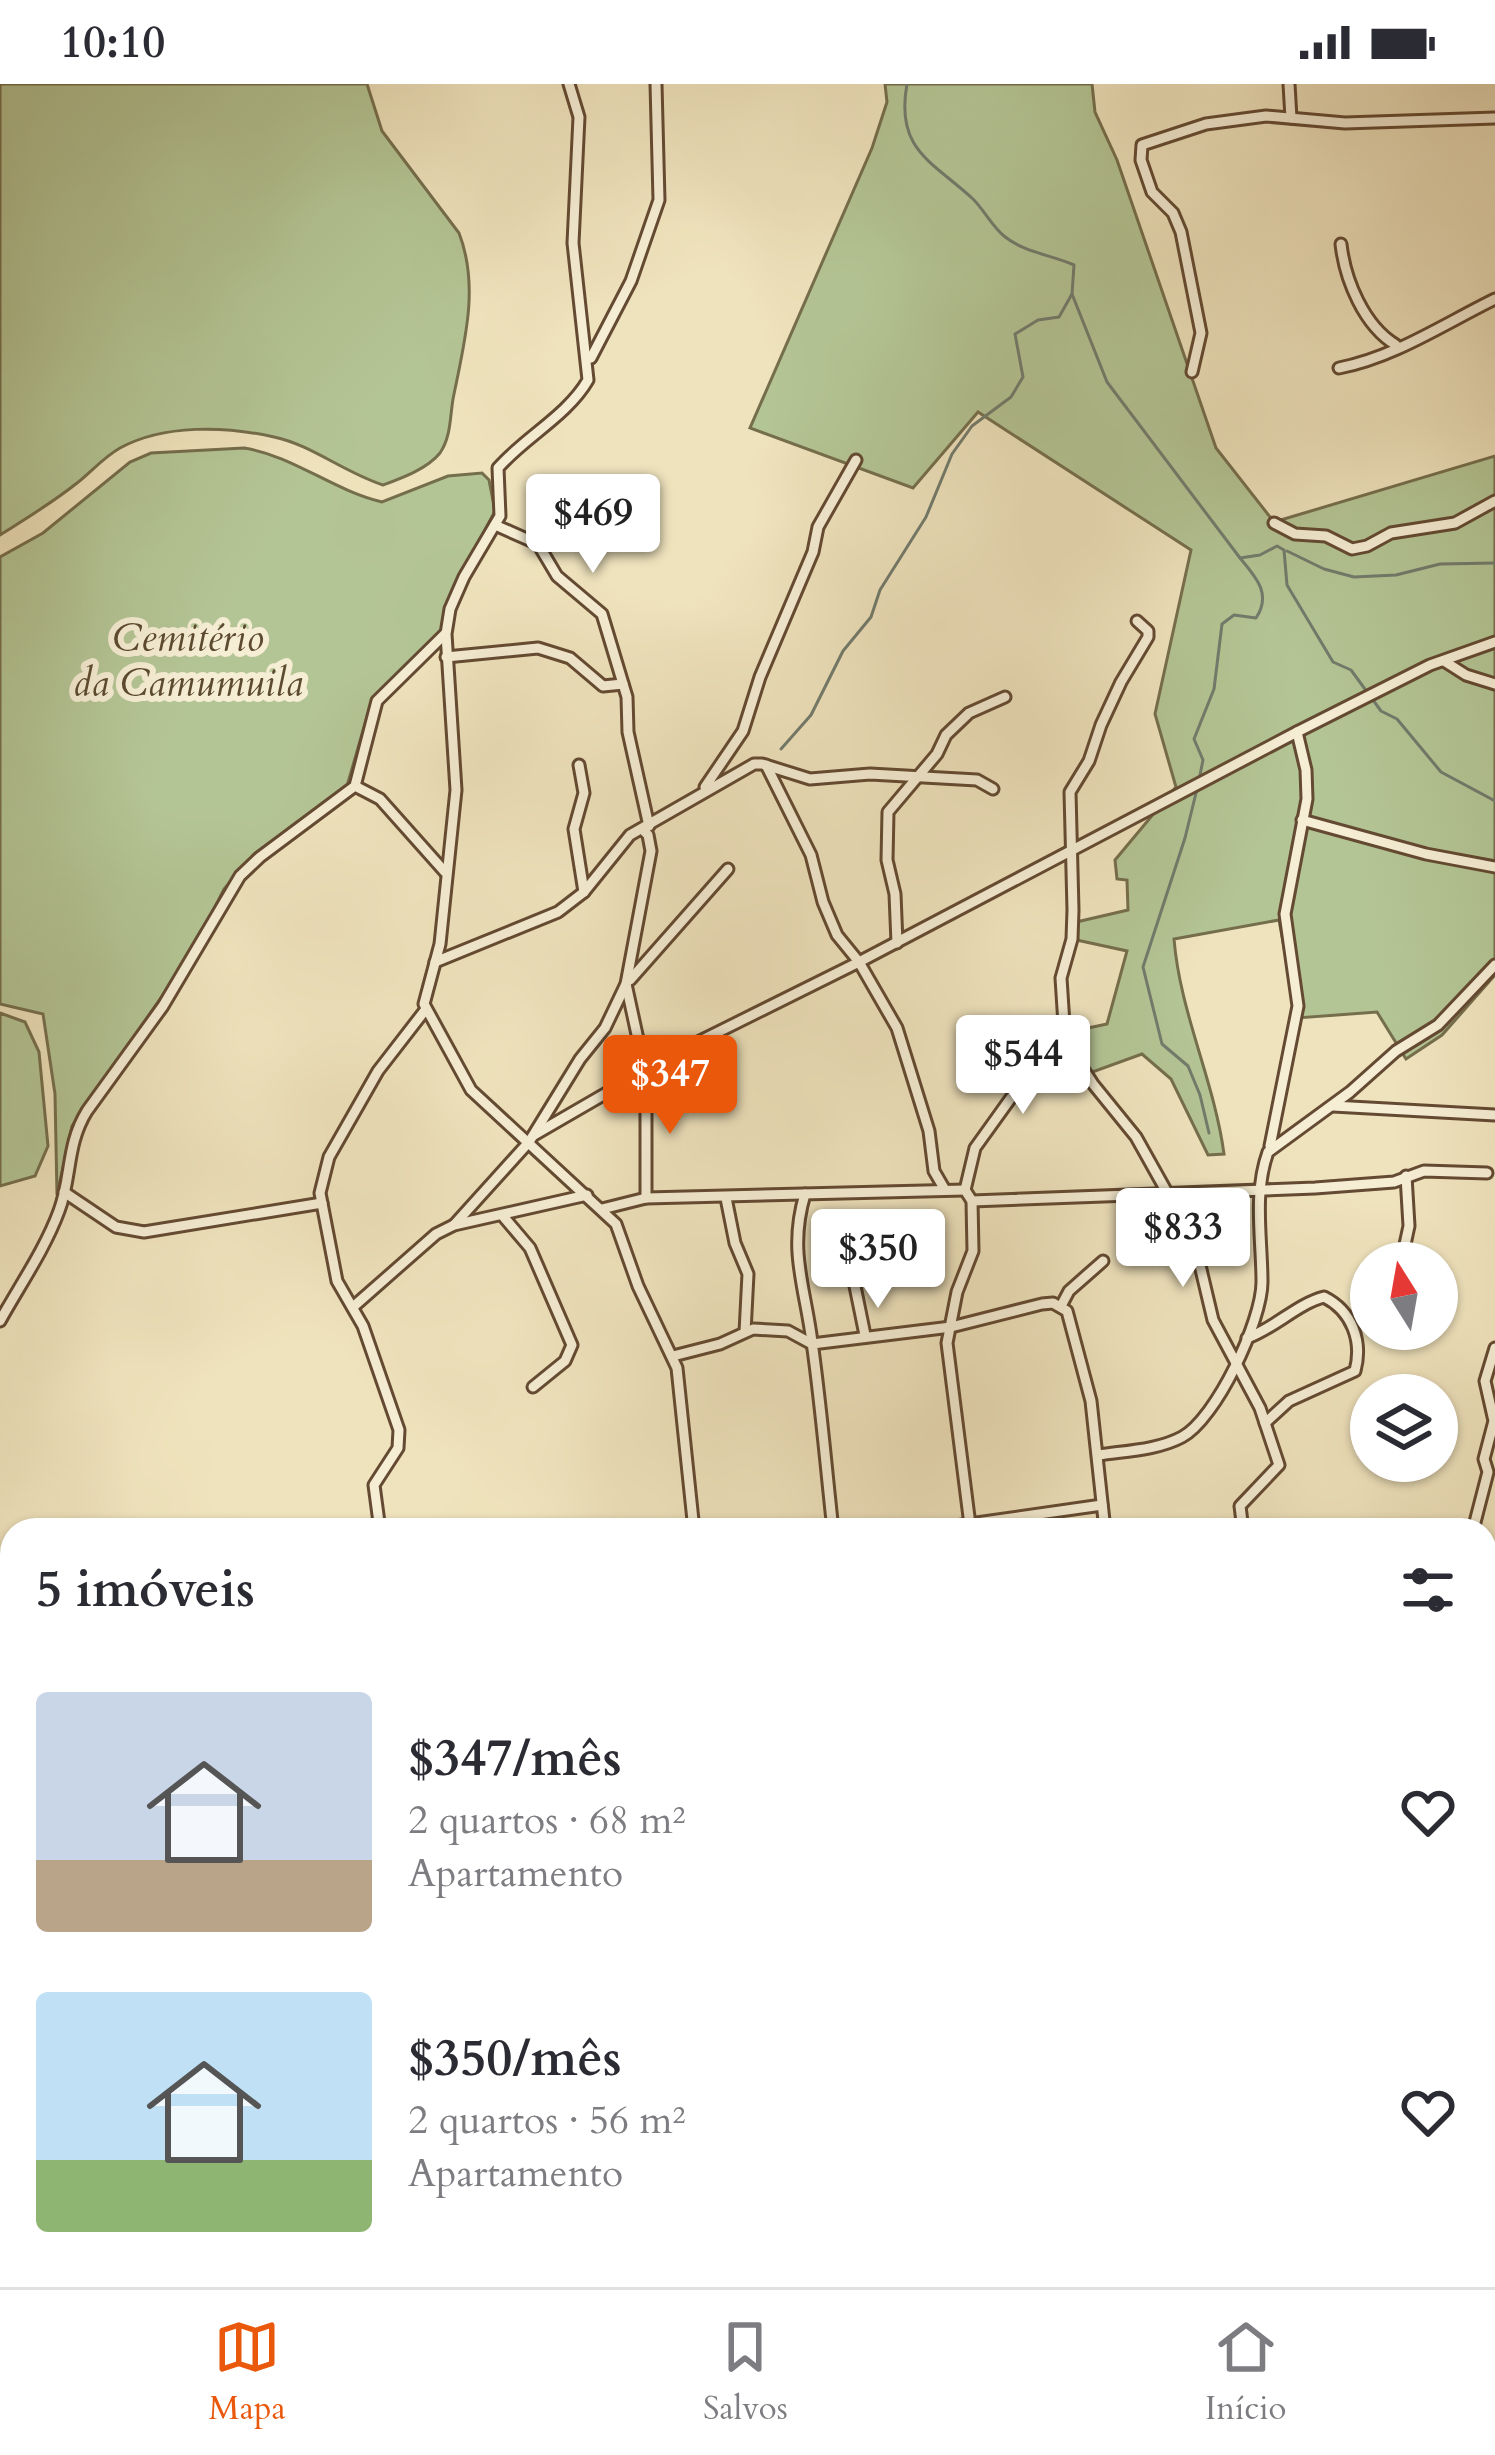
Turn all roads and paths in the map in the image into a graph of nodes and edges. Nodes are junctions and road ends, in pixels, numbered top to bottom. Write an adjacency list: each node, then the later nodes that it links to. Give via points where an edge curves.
1 (569, 84): 9 (street, via 579,117 573,243)
2 (656, 84): 9 (street, via 659,200 631,281)
3 (1289, 84): 4 (street)
4 (1291, 118): 5 (street); 11 (street, via 1206,124 1142,146 1152,192 1181,232 1202,345)
5 (1495, 118)
6 (1341, 244): 8 (street, via 1367,315)
7 (1495, 299): 8 (street)
8 (1396, 345): 10 (street, via 1377,360)
9 (589, 363): 15 (street, via 580,394 498,468)
10 (1339, 368)
11 (1192, 373)
12 (856, 460): 30 (street, via 821,521 742,731)
13 (1495, 502): 14 (street, via 1470,518 1352,549)
14 (1274, 523)
15 (495, 526): 17 (street, via 464,577); 21 (street, via 538,544 556,576 598,607)
16 (1137, 621): 33 (street, via 1148,637 1070,792)
17 (446, 634): 19 (street); 28 (street, via 377,701)
18 (1495, 642): 20 (street)
19 (446, 657): 21 (street, via 538,648 570,658 602,686); 36 (street, via 456,774)
20 (1444, 661): 22 (street); 24 (street)
21 (622, 684): 32 (street)
22 (1495, 684)
23 (1005, 697): 27 (street, via 969,713)
24 (1297, 732): 31 (street, via 1306,770); 33 (street)
25 (579, 765): 37 (street, via 584,793 574,829)
26 (766, 765): 27 (street, via 810,779); 30 (street); 40 (street, via 811,855 829,919)
27 (917, 778): 29 (street, via 977,780); 38 (street, via 888,812 885,829)
28 (355, 786): 36 (street, via 380,800); 55 (street, via 240,876 185,973 76,1127)
29 (992, 789)
30 (702, 791): 32 (street)
31 (1302, 820): 34 (street); 49 (street, via 1285,914 1297,1018)
32 (646, 828): 37 (street, via 630,835); 42 (street, via 651,851)
33 (1070, 852): 38 (street); 44 (street)
34 (1495, 867)
35 (728, 868): 42 (street)
36 (446, 873): 39 (street)
37 (584, 892): 39 (street, via 542,920)
38 (897, 943): 40 (street)
39 (435, 962): 43 (street)
40 (860, 962): 45 (street); 53 (street, via 897,1028)
41 (1495, 965): 46 (street, via 1438,1025)
42 (626, 984): 45 (street); 48 (street)
43 (426, 1009): 48 (street, via 471,1090); 62 (street, via 378,1071 329,1157)
44 (1060, 1034): 54 (street, via 975,1148); 58 (street)
45 (646, 1076): 48 (street); 59 (street)
46 (1331, 1106): 47 (street); 49 (street)
47 (1495, 1115)
48 (531, 1138): 57 (street); 65 (street)
49 (1268, 1152): 52 (street)
50 (1486, 1173): 51 (street)
51 (1406, 1177): 52 (street); 66 (street)
52 (1260, 1187): 58 (street); 75 (street, via 1261,1300)
53 (945, 1190): 54 (street); 56 (street)
54 (964, 1190): 61 (street)
55 (64, 1192): 62 (street, via 116,1227 144,1232); 71 (street)
56 (805, 1194): 60 (street); 76 (street, via 795,1233)
57 (586, 1195): 63 (street); 64 (street)
58 (1169, 1196): 61 (street); 79 (street)
59 (646, 1198): 60 (street); 63 (street)
60 (727, 1198): 73 (street, via 748,1274)
61 (972, 1201): 72 (street, via 974,1251)
62 (322, 1203): 70 (street, via 337,1281)
63 (602, 1209): 78 (street, via 616,1224)
64 (502, 1215): 65 (street); 80 (street, via 530,1248 572,1345)
65 (454, 1225): 70 (street)
66 (1405, 1242)
67 (848, 1252): 74 (street)
68 (1102, 1262): 69 (street)
69 (1061, 1306): 72 (street); 82 (street)
70 (353, 1307): 84 (street, via 399,1430 398,1448 374,1485)
71 (0, 1321)
72 (951, 1327): 74 (street); 87 (street)
73 (745, 1332): 76 (street, via 788,1331); 78 (street)
74 (866, 1335): 76 (street)
75 (1247, 1338): 79 (street); 81 (street, via 1318,1298 1330,1299 1354,1327 1355,1370 1289,1401)
76 (812, 1344): 86 (street)
77 (1495, 1348): 91 (street, via 1485,1381 1493,1421 1488,1472)
78 (673, 1356): 85 (street)
79 (1237, 1366): 81 (street); 82 (street, via 1184,1436)
80 (533, 1387)
81 (1265, 1424): 90 (street, via 1279,1465 1240,1506)
82 (1099, 1455): 83 (street)
83 (1102, 1505): 88 (street); 89 (street)
84 (378, 1518)
85 (693, 1518)
86 (832, 1518)
87 (969, 1518)
88 (1016, 1518)
89 (1104, 1518)
90 (1242, 1518)
91 (1476, 1518)

